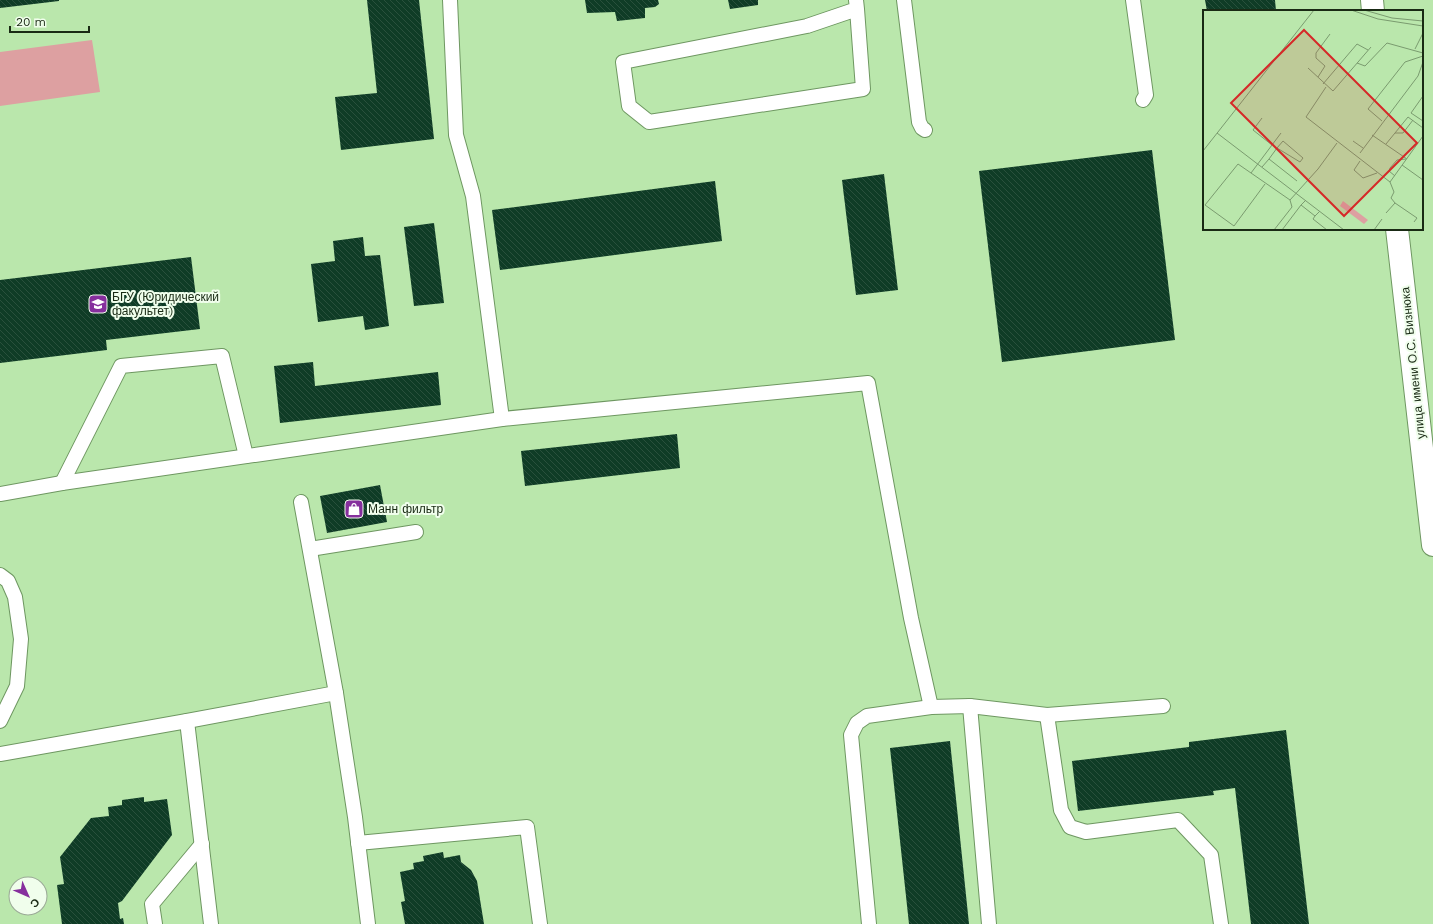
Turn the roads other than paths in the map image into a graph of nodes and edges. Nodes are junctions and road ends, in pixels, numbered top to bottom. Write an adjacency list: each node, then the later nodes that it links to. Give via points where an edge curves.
1 (450, 0): 10 (lane, via 456,135 473,196)
2 (904, 0): 8 (lane, via 919,122)
3 (1133, 0): 7 (lane, via 1146,95)
4 (1372, 0): 6 (street)
5 (856, 5): 5 (lane, via 807,26 623,62 630,106 649,122 863,89)
6 (1373, 10)
7 (1143, 100)
8 (925, 130)
9 (1397, 230): 16 (street, улица имени О.С. Визнюка)
10 (502, 419): 11 (lane); 22 (lane, via 868,383 911,618)
11 (246, 456): 12 (lane); 12 (lane, via 222,356 121,366)
12 (62, 483): 13 (lane)
13 (0, 494)
14 (301, 502): 17 (lane)
15 (416, 532): 17 (lane)
16 (1433, 545)
17 (310, 549): 19 (lane)
18 (0, 575): 24 (lane, via 8,581 15,597 21,639 17,686)
19 (336, 693): 25 (lane); 27 (lane)
20 (970, 706): 22 (lane); 23 (lane); 34 (lane)
21 (1163, 706): 23 (lane)
22 (931, 707): 33 (lane, via 868,716 857,723 852,735)
23 (1047, 715): 35 (lane, via 1061,810 1070,827 1086,832 1178,820 1211,855)
24 (0, 721)
25 (187, 722): 26 (lane); 28 (lane)
26 (0, 754)
27 (358, 843): 31 (lane); 32 (lane, via 527,827)
28 (202, 844): 29 (lane, via 152,904); 30 (lane)
29 (155, 924)
30 (211, 924)
31 (368, 924)
32 (540, 924)
33 (869, 924)
34 (989, 924)
35 (1221, 924)

